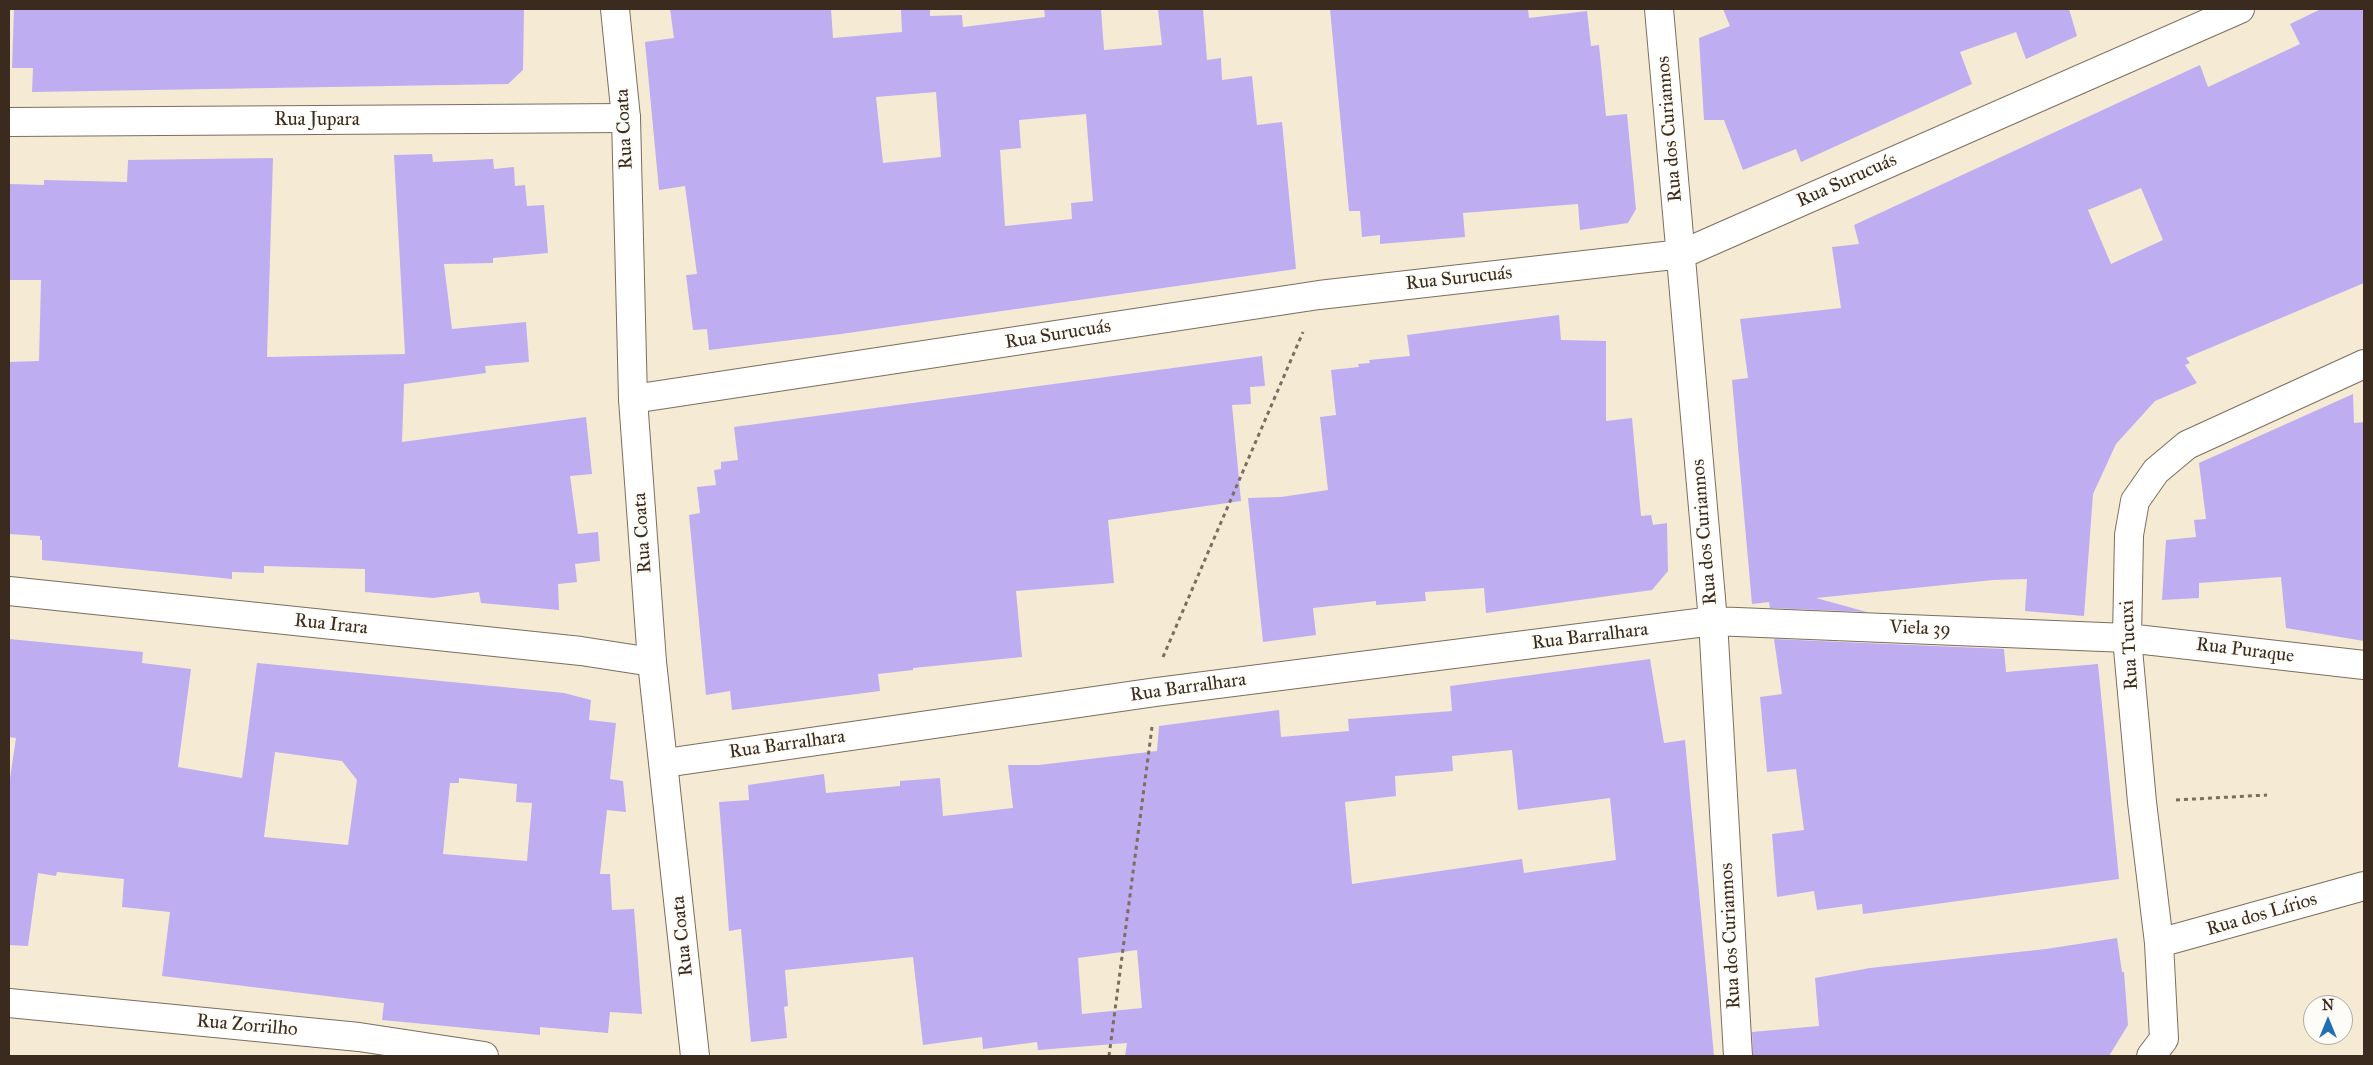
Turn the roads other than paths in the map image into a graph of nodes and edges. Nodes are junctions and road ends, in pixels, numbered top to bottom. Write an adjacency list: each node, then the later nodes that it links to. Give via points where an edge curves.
1 (615, 9): 4 (street, Rua Coata)
2 (1659, 9): 6 (street, Rua dos Curiannos)
3 (2240, 9): 6 (street, Rua Surucuás)
4 (626, 118): 5 (street, Rua Jupara); 8 (street, Rua Coata)
5 (9, 122)
6 (1682, 254): 8 (street, Rua Surucuás, via 1319,295); 10 (street, Rua dos Curiannos)
7 (2364, 364): 11 (street, Rua Tucuxi, via 2187,445 2156,471 2133,509 2129,535)
8 (633, 399): 12 (street, Rua Coata)
9 (9, 591): 12 (street, Rua Irara, via 571,650)
10 (1713, 621): 11 (street, Viela 39); 14 (street, Rua Barralhara, via 1156,692); 21 (street, Rua dos Curiannos)
11 (2127, 638): 13 (street, Rua Puraque); 16 (street, Rua Tucuxi)
12 (652, 662): 14 (street, Rua Coata)
13 (2364, 665)
14 (665, 763): 20 (street, Rua Coata)
15 (2364, 886): 16 (street, Rua dos Lírios)
16 (2159, 943): 18 (street, Rua Tucuxi)
17 (9, 1003): 19 (street, Rua Zorrilho, via 359,1036)
18 (2164, 1050)
19 (484, 1056)
20 (695, 1056)
21 (1738, 1056)

